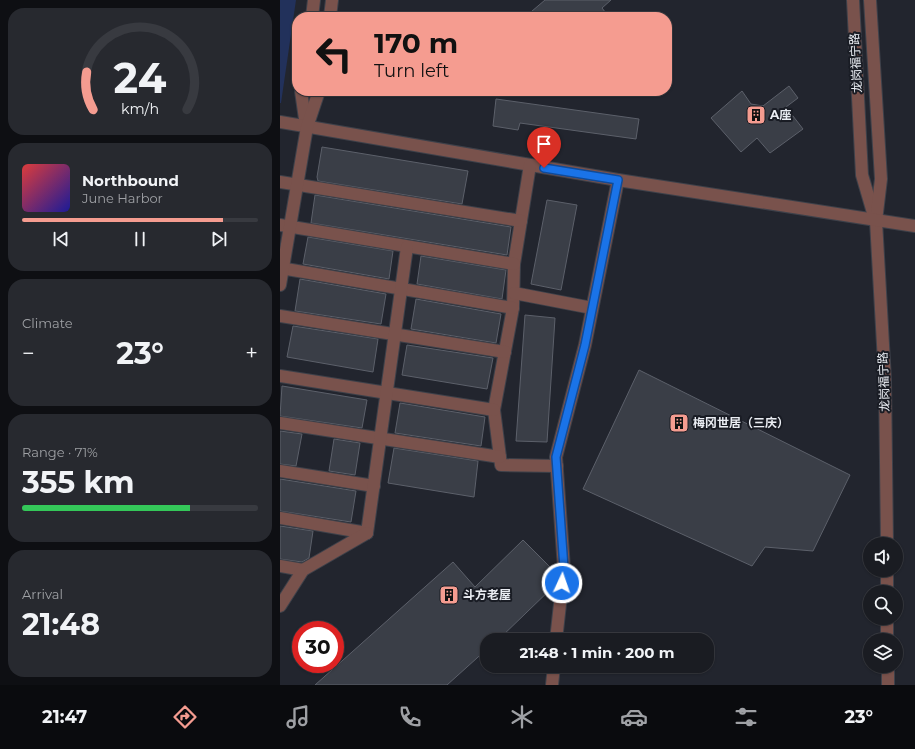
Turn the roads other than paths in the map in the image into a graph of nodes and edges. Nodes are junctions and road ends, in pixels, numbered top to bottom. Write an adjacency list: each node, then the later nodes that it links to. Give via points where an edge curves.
1 (314, 0): 5 (street)
2 (332, 0): 6 (street)
3 (853, 0): 16 (street, 龙岗福宁路, via 862,175)
4 (870, 0): 16 (street, 龙岗福宁路, via 880,179)
5 (313, 12)
6 (331, 12)
7 (302, 96): 10 (street)
8 (317, 96): 10 (street)
9 (280, 122): 10 (street)
10 (307, 127): 11 (street); 14 (street)
11 (530, 165): 12 (street); 15 (street)
12 (618, 180): 16 (street); 26 (street)
13 (280, 182): 14 (street)
14 (297, 184): 15 (street); 17 (street)
15 (521, 221): 20 (street)
16 (876, 221): 18 (street); 41 (street, 龙岗福宁路, via 885,380)
17 (285, 226): 19 (street); 21 (street)
18 (915, 226)
19 (407, 246): 20 (street); 23 (street)
20 (514, 264): 24 (street)
21 (281, 268): 22 (street); 23 (street)
22 (280, 285)
23 (401, 288): 25 (street); 28 (street)
24 (514, 293): 25 (street); 26 (street)
25 (513, 308): 29 (street)
26 (592, 308): 36 (street, via 556,457)
27 (280, 316): 28 (street)
28 (395, 334): 29 (street); 31 (street)
29 (505, 352): 32 (street)
30 (280, 376): 31 (street)
31 (387, 393): 32 (street); 34 (street)
32 (494, 410): 35 (street)
33 (280, 423): 34 (street)
34 (380, 439): 35 (street); 38 (street)
35 (500, 457): 36 (street, via 501,465)
36 (557, 466): 45 (street, via 564,568)
37 (280, 471): 38 (street)
38 (374, 486): 40 (street)
39 (280, 518): 40 (street)
40 (367, 533): 43 (street)
41 (887, 537)
42 (280, 566): 43 (street)
43 (302, 570): 44 (street)
44 (280, 606)
45 (557, 633)
46 (553, 673): 48 (street)
47 (888, 673): 49 (street)
48 (552, 685)
49 (888, 685)

